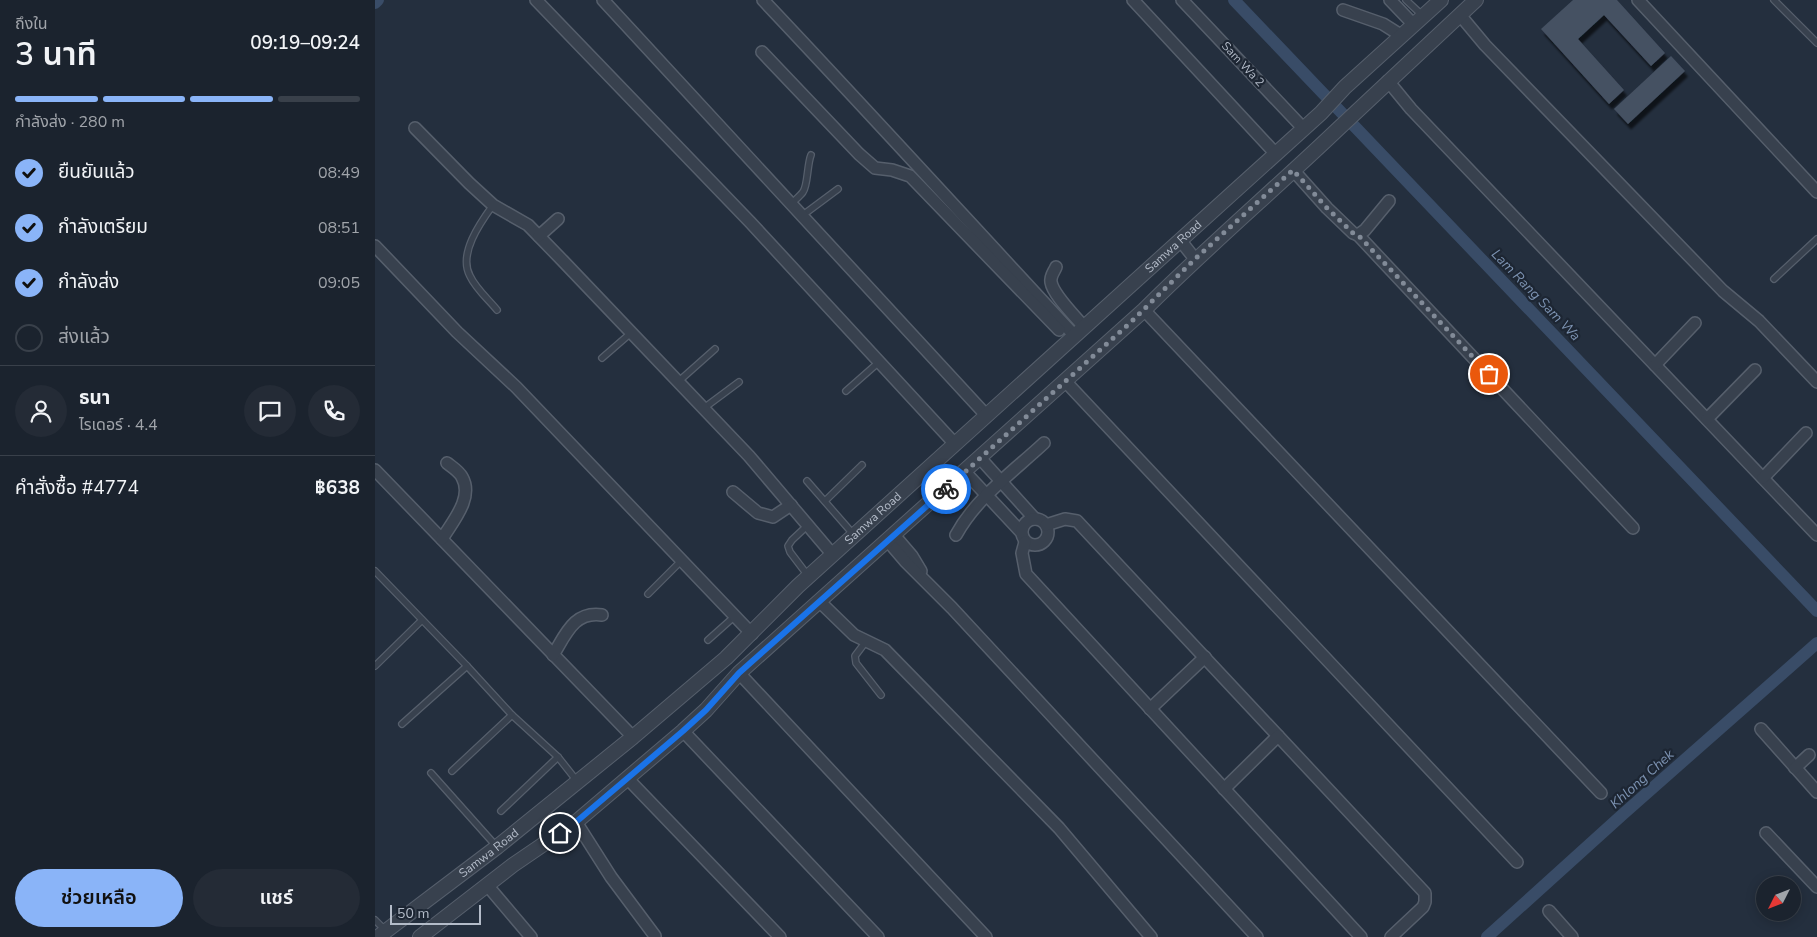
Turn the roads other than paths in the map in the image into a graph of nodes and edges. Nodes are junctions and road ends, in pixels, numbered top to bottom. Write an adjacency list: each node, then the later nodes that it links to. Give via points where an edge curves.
1 (537, 0): 46 (street)
2 (603, 0): 27 (street)
3 (763, 0): 43 (street)
4 (1133, 0): 21 (street)
5 (1182, 0): 20 (street, Sam Wa 2)
6 (1390, 0): 14 (street)
7 (1406, 0): 14 (lane)
8 (1441, 0): 14 (street, Samwa Road)
9 (1476, 0): 13 (street, Samwa Road)
10 (1638, 0): 25 (street)
11 (1774, 0): 16 (lane)
12 (1343, 10): 15 (street, via 1383,24)
13 (1460, 15): 18 (street, Samwa Road); 52 (street, via 1485,45 1709,277 1759,321)
14 (1418, 20): 15 (street, Samwa Road)
15 (1402, 36): 20 (street, Samwa Road)
16 (1817, 43)
17 (762, 52): 43 (street, via 859,154 875,168 910,176)
18 (1388, 81): 23 (street, Samwa Road); 47 (street)
19 (415, 128): 28 (street)
20 (1303, 128): 21 (street, Samwa Road)
21 (1275, 153): 34 (street, Samwa Road)
22 (811, 155): 27 (lane, via 804,190)
23 (1293, 170): 31 (street, via 1327,208); 36 (street, Samwa Road)
24 (838, 189): 29 (lane)
25 (1817, 192)
26 (1389, 201): 31 (street)
27 (791, 204): 29 (street)
28 (493, 205): 32 (street, via 528,225); 39 (lane, via 482,220 465,264 470,277)
29 (803, 215): 55 (street)
30 (558, 219): 32 (street)
31 (1358, 235): 75 (street)
32 (539, 236): 42 (street)
33 (1817, 239): 38 (lane)
34 (1180, 240): 36 (street); 43 (street, Samwa Road)
35 (375, 246): 83 (street)
36 (1195, 259): 40 (street, Samwa Road)
37 (1056, 267): 43 (street, via 1051,284)
38 (1774, 279)
39 (497, 310)
40 (1144, 310): 50 (street, Samwa Road); 116 (street)
41 (1695, 323): 47 (street)
42 (631, 332): 45 (lane); 49 (street)
43 (1076, 334): 55 (street, Samwa Road)
44 (715, 349): 49 (lane)
45 (602, 358)
46 (879, 362): 53 (lane); 59 (street)
47 (1655, 365): 56 (street)
48 (1755, 370): 56 (street)
49 (679, 381): 54 (street)
50 (1065, 381): 60 (street, Samwa Road); 121 (street)
51 (739, 382): 54 (lane)
52 (1817, 382)
53 (846, 390)
54 (704, 408): 71 (street)
55 (986, 416): 59 (street, Samwa Road)
56 (1707, 419): 65 (street)
57 (1807, 433): 65 (street)
58 (1044, 443): 67 (street)
59 (955, 444): 78 (street, Samwa Road)
60 (980, 458): 64 (street, Samwa Road); 67 (street)
61 (447, 463): 81 (street, via 461,475 466,487 464,502)
62 (862, 465): 70 (lane)
63 (375, 470): 81 (street)
64 (965, 472): 69 (street); 80 (street, Samwa Road)
65 (1763, 478): 76 (street)
66 (807, 481): 70 (lane)
67 (1002, 482): 69 (street); 72 (street)
68 (733, 492): 71 (street, via 759,514 773,517)
69 (987, 496): 77 (street, via 964,520); 79 (street)
70 (825, 501): 78 (lane)
71 (791, 506): 73 (street)
72 (1035, 518): 74 (street); 79 (street, via 1023,525)
73 (808, 525): 82 (street); 85 (lane, via 788,546 789,552)
74 (1046, 525): 79 (street, via 1047,537 1043,542 1031,545); 95 (street, via 1065,519 1077,521)
75 (1633, 528)
76 (1817, 533)
77 (956, 535)
78 (854, 536): 82 (street, Samwa Road)
79 (1023, 537): 100 (street, via 1026,574)
80 (890, 538): 87 (street, Samwa Road); 136 (street, via 912,556 932,587)
81 (442, 539): 94 (street)
82 (833, 555): 85 (street, Samwa Road)
83 (682, 560): 86 (lane); 89 (street)
84 (377, 575): 90 (lane)
85 (809, 577): 91 (street, Samwa Road)
86 (648, 594)
87 (819, 600): 93 (street, via 854,635); 98 (street, Samwa Road)
88 (602, 615): 94 (street, via 591,613 577,619)
89 (735, 616): 91 (street); 92 (lane)
90 (422, 620): 96 (lane); 97 (lane)
91 (752, 634): 106 (street, Samwa Road)
92 (708, 640)
93 (867, 640): 99 (lane, via 855,656 856,663); 135 (street, via 885,650 1059,828)
94 (553, 655): 106 (street)
95 (1205, 657): 100 (street); 105 (street)
96 (375, 666)
97 (467, 666): 101 (lane); 102 (lane)
98 (739, 673): 104 (street, Samwa Road); 134 (street)
99 (881, 695)
100 (1150, 709): 114 (street)
101 (512, 715): 108 (lane); 110 (lane)
102 (402, 724)
103 (1761, 729): 109 (street)
104 (683, 731): 112 (street, Samwa Road); 133 (street)
105 (1278, 736): 114 (street); 138 (street, via 1425,893 1423,907)
106 (633, 738): 113 (street, Samwa Road)
107 (1809, 755): 109 (street)
108 (558, 757): 113 (lane); 117 (lane)
109 (1795, 768): 115 (street)
110 (452, 771)
111 (431, 774): 120 (lane)
112 (627, 778): 118 (street, Samwa Road); 132 (street)
113 (579, 783): 120 (street, Samwa Road)
114 (1224, 789): 137 (street)
115 (1817, 792)
116 (1601, 793)
117 (501, 811)
118 (576, 822): 122 (street, Samwa Road); 129 (street)
119 (1766, 833): 123 (street)
120 (497, 847): 124 (street, Samwa Road)
121 (1517, 862)
122 (487, 885): 126 (street, Samwa Road); 131 (street)
123 (1817, 887)
124 (431, 898): 126 (street); 128 (street, Samwa Road)
125 (1549, 911): 139 (street)
126 (447, 916): 130 (street, Samwa Road)
127 (375, 920): 128 (lane)
128 (383, 934)
129 (655, 936)
130 (420, 937)
131 (530, 937)
132 (780, 937)
133 (878, 937)
134 (986, 937)
135 (1151, 937)
136 (1257, 937)
137 (1361, 937)
138 (1391, 937)
139 (1572, 937)

